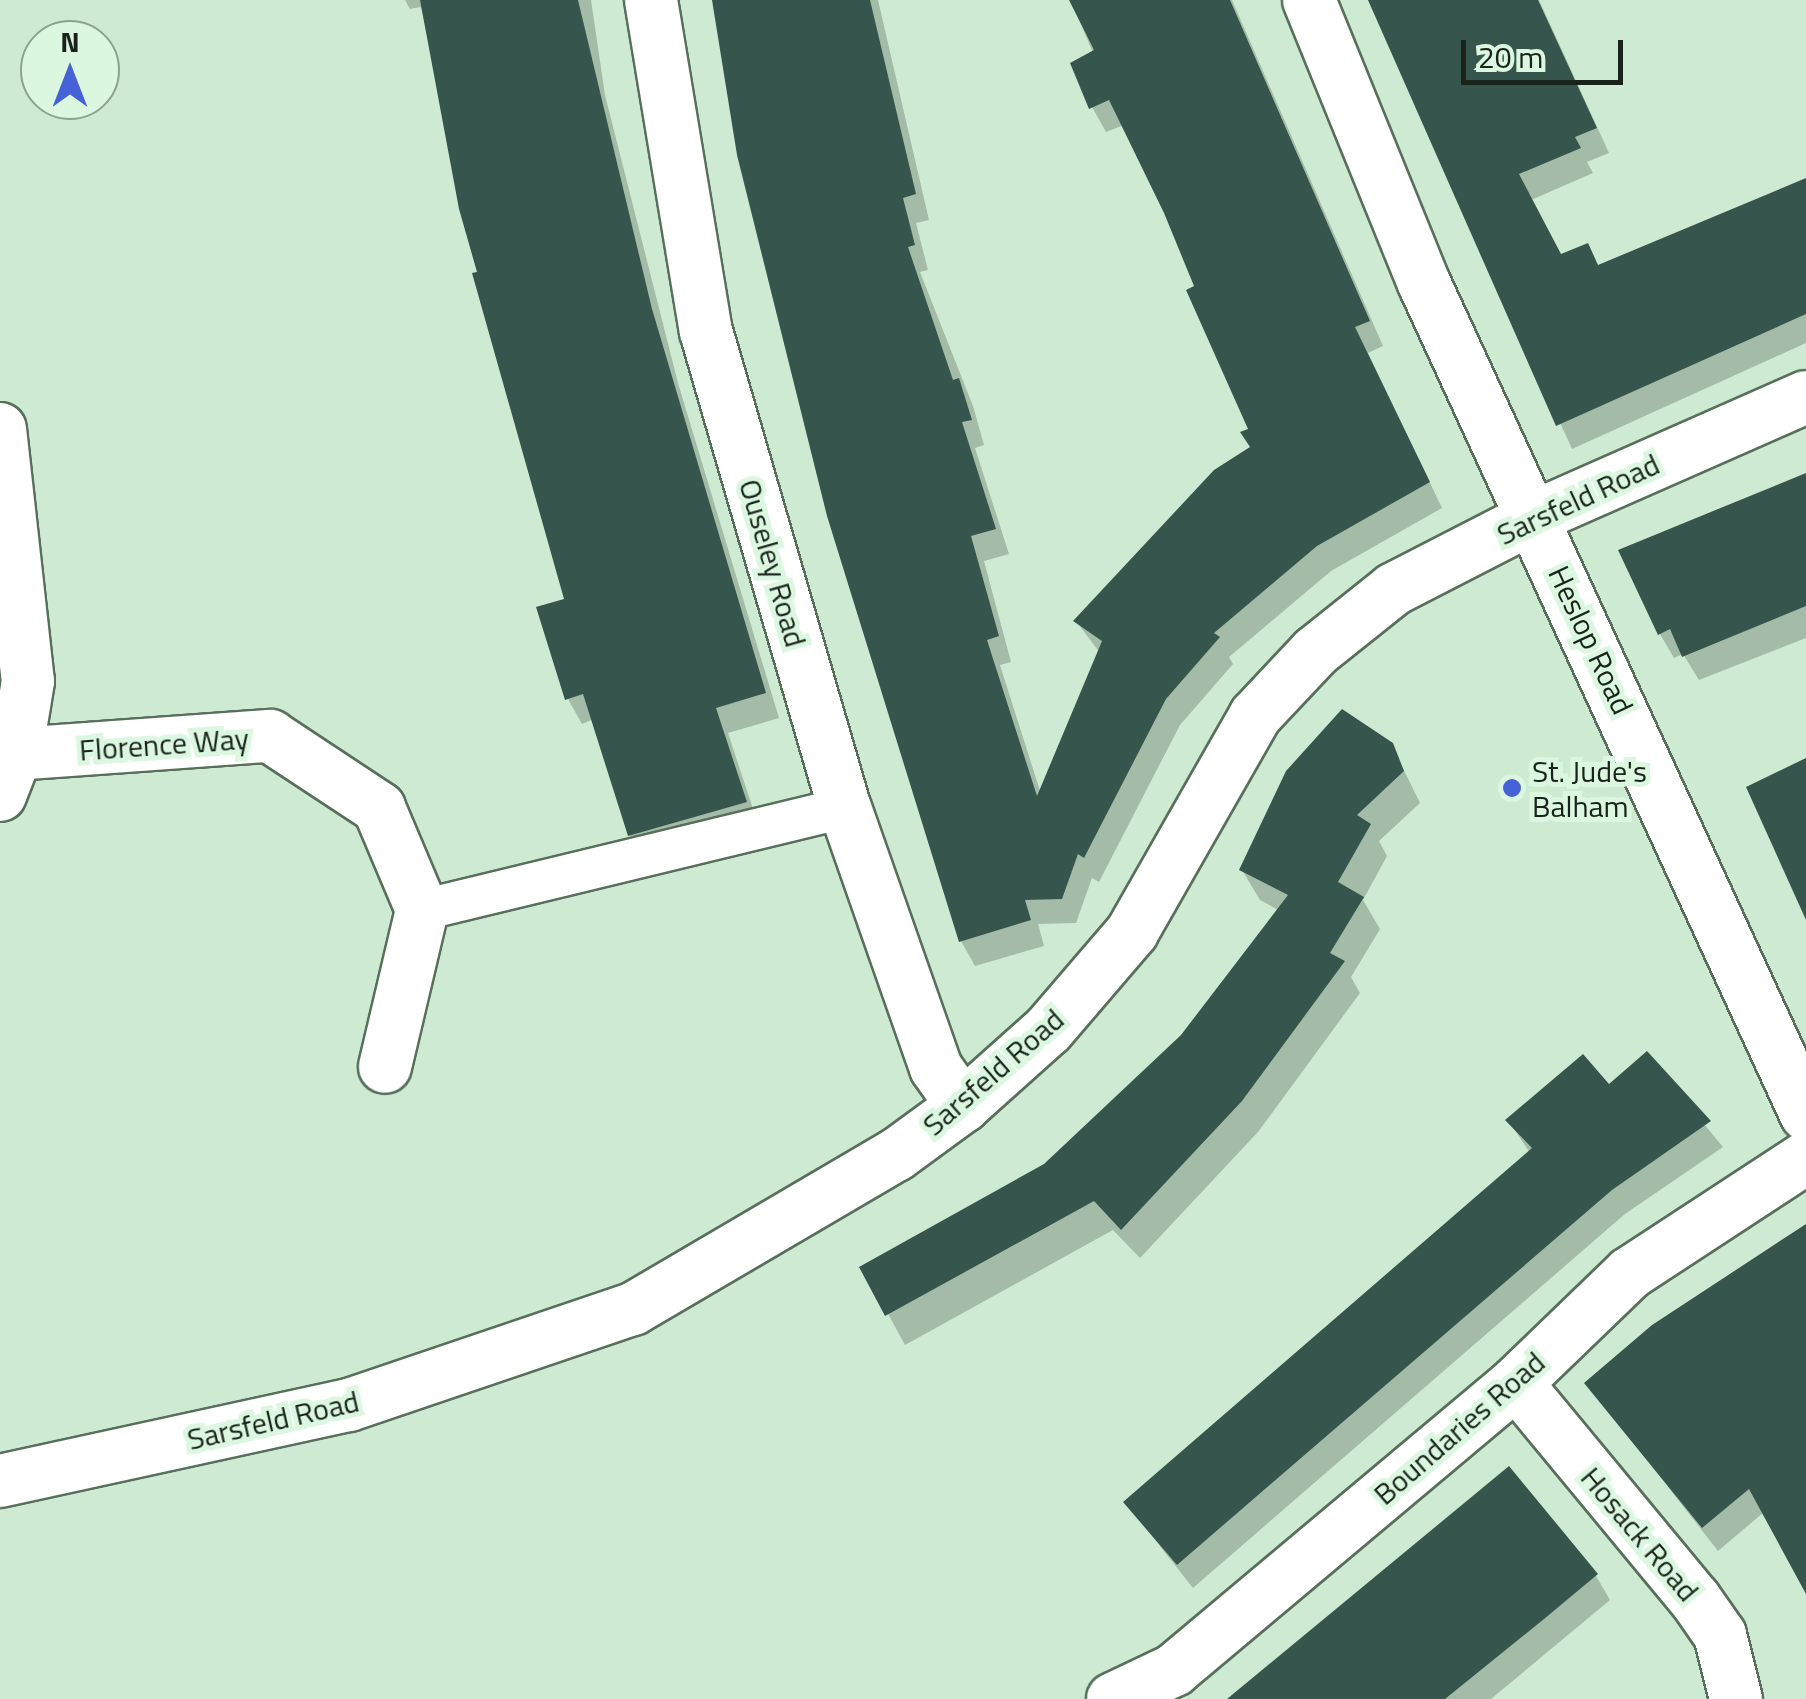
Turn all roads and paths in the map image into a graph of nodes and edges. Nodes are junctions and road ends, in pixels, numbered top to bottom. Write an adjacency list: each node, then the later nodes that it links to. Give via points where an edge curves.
1 (651, 0): 7 (street, Ouseley Road, via 706,331)
2 (1309, 0): 5 (street, Heslop Road, via 1424,283)
3 (1806, 397): 5 (street, Sarsfeld Road)
4 (0, 430): 6 (street, via 28,681)
5 (1534, 517): 10 (street, Sarsfeld Road, via 1394,589 1315,652 1255,716 1132,932 1049,1030); 11 (street, Heslop Road)
6 (8, 775): 8 (street, Florence Way, via 270,736 379,808)
7 (845, 808): 8 (street); 10 (street, Ouseley Road, via 936,1068)
8 (422, 910): 9 (street)
9 (385, 1067)
10 (963, 1106): 14 (street, Sarsfeld Road, via 896,1155 633,1309 349,1406)
11 (1806, 1114)
12 (1806, 1158): 13 (street, Boundaries Road, via 1630,1273)
13 (1516, 1383): 15 (street, Boundaries Road); 17 (street, Hosack Road, via 1695,1600 1720,1636)
14 (0, 1480)
15 (1182, 1684): 16 (street, Boundaries Road)
16 (1113, 1699)
17 (1736, 1699)

